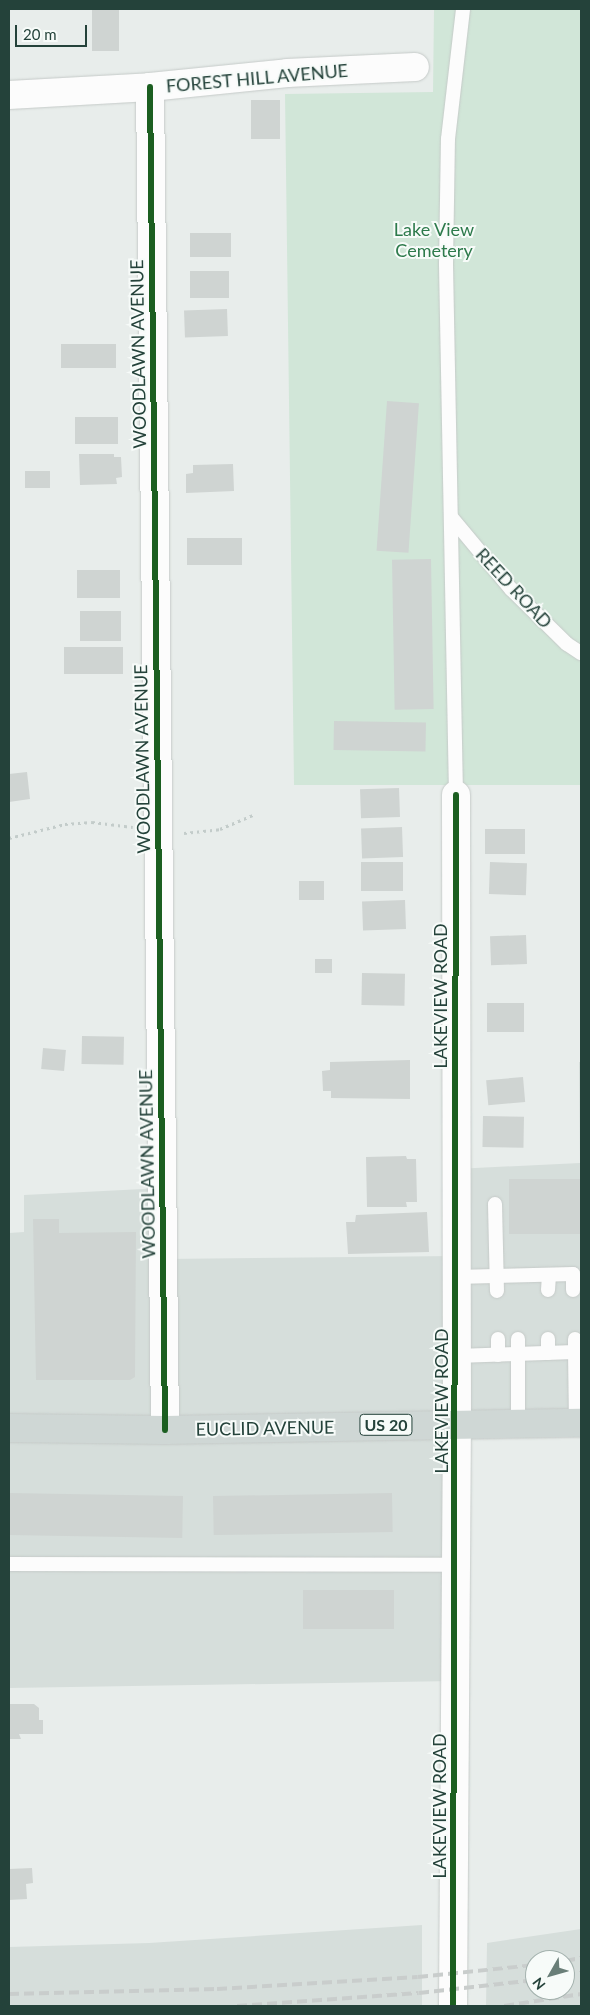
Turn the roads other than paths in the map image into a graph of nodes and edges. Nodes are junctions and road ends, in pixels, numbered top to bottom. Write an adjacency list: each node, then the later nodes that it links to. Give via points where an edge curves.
1 (463, 9): 5 (lane, via 448,139)
2 (415, 67): 3 (street, FOREST HILL AVENUE, via 287,73)
3 (150, 87): 4 (street, FOREST HILL AVENUE); 26 (street, WOODLAWN AVENUE)
4 (9, 95)
5 (451, 518): 6 (lane, REED ROAD, via 511,589 567,644); 7 (lane)
6 (581, 653)
7 (456, 795): 12 (street, LAKEVIEW ROAD)
8 (496, 1204): 10 (lane)
9 (549, 1275): 11 (lane); 14 (lane); 15 (lane, via 573,1274)
10 (497, 1276): 11 (lane); 12 (lane); 16 (lane)
11 (518, 1276): 13 (lane)
12 (456, 1277): 21 (street, LAKEVIEW ROAD)
13 (518, 1290)
14 (548, 1290)
15 (574, 1290)
16 (497, 1291)
17 (498, 1339): 19 (lane)
18 (518, 1339): 20 (lane)
19 (498, 1354): 20 (lane); 21 (lane)
20 (518, 1354): 23 (lane); 24 (lane, via 548,1346 575,1345)
21 (456, 1356): 22 (street, LAKEVIEW ROAD)
22 (457, 1423): 23 (main road, EUCLID AVENUE / US 20); 26 (main road, EUCLID AVENUE / US 20); 28 (street, LAKEVIEW ROAD)
23 (518, 1423): 24 (main road, EUCLID AVENUE / US 20)
24 (579, 1423)
25 (9, 1428): 26 (main road, EUCLID AVENUE / US 20)
26 (165, 1430)
27 (9, 1564): 28 (lane)
28 (456, 1564): 29 (street, LAKEVIEW ROAD)
29 (453, 2006)

